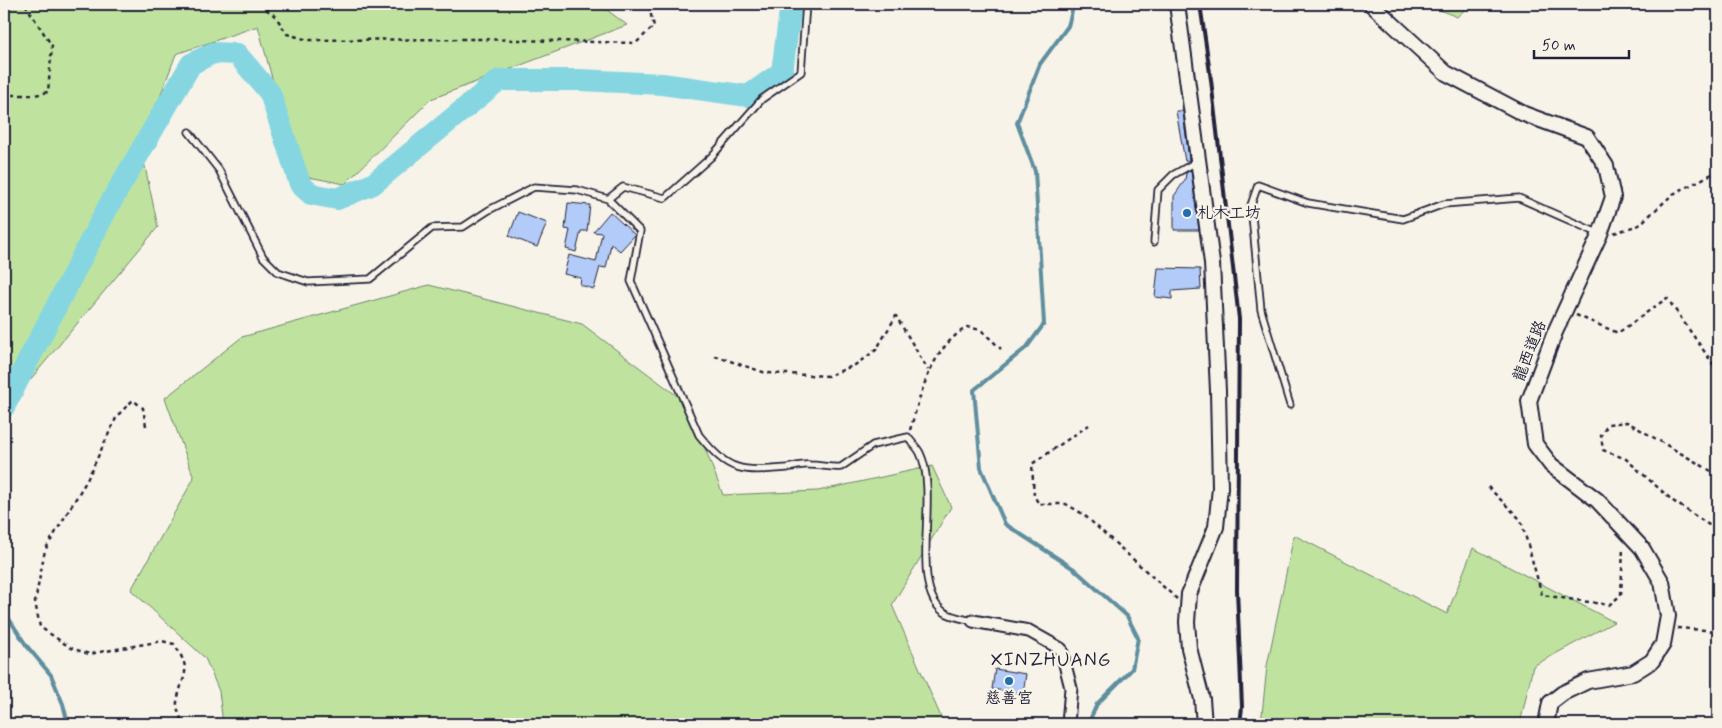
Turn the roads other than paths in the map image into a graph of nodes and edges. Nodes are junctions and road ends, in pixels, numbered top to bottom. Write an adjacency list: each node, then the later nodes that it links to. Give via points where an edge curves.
1 (806, 4): 6 (lane, via 801,72 762,100 712,157 665,198 623,187)
2 (1176, 4): 5 (street)
3 (1371, 4): 7 (street, 龍西道路, via 1446,73 1524,114 1587,137 1606,166 1613,196)
4 (189, 132): 6 (lane, via 219,170 263,257 278,272 308,282 370,279 432,228 463,226 534,187 576,190)
5 (1198, 160): 8 (lane, via 1173,175 1158,190); 12 (street, via 1212,263 1220,488 1216,527 1189,594 1189,648 1202,699)
6 (608, 199): 10 (lane, via 640,231 631,281 699,435 715,454 726,464 741,468 841,467 873,445 908,437 920,453 928,495 926,566 933,600 944,613)
7 (1600, 234): 9 (lane, via 1519,198 1444,204 1403,219 1308,203 1258,185 1251,205 1261,310); 13 (street, 龍西道路, via 1529,401 1535,444 1551,465 1597,500 1642,548 1662,582 1668,616 1663,644 1652,661 1634,673 1588,681 1563,692 1550,703)
8 (1154, 242)
9 (1290, 404)
10 (973, 621): 11 (street, via 1029,631 1061,649 1071,688)
11 (1068, 724)
12 (1204, 724)
13 (1546, 724)

